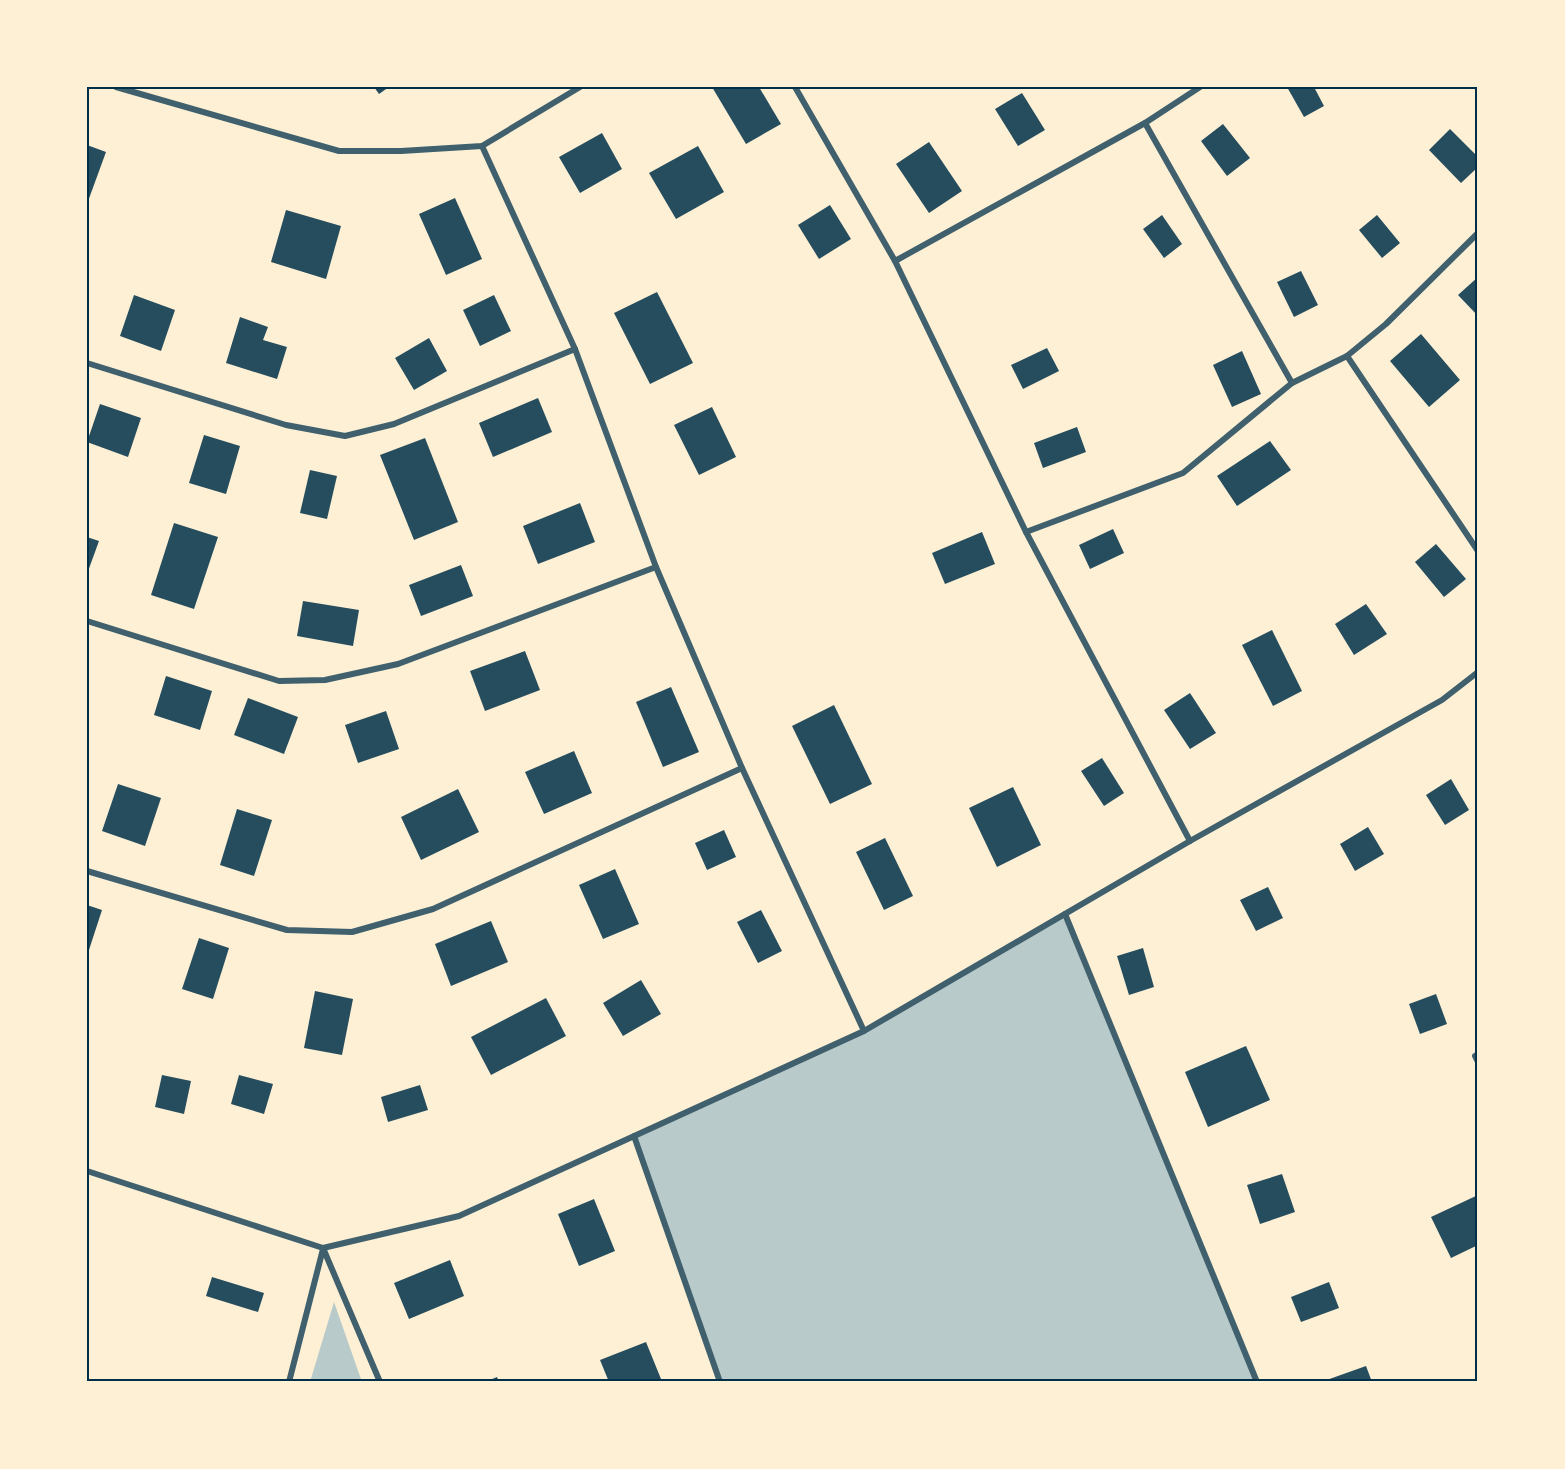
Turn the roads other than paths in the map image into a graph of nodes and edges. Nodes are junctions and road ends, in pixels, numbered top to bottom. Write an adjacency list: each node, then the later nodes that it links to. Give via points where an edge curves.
1 (116, 87): 6 (street, via 339,151)
2 (580, 87): 6 (street)
3 (795, 87): 8 (street)
4 (1200, 87): 5 (street)
5 (1145, 123): 8 (street); 12 (street)
6 (483, 146): 9 (street)
7 (1478, 233): 10 (street, via 1386,324)
8 (895, 261): 13 (street)
9 (575, 349): 11 (street, via 394,424 345,436 286,425); 15 (street)
10 (1347, 356): 12 (street); 14 (street)
11 (87, 363)
12 (1292, 383): 13 (street, via 1183,473)
13 (1026, 532): 19 (street)
14 (1478, 551)
15 (657, 567): 16 (street, via 398,664 325,680 279,681); 18 (street)
16 (87, 621)
17 (1478, 672): 19 (street, via 1442,700)
18 (742, 768): 20 (street, via 433,909 352,932 287,930); 22 (street)
19 (1190, 841): 21 (street)
20 (87, 871)
21 (1065, 914): 22 (street); 31 (street)
22 (864, 1031): 25 (street)
23 (1478, 1054): 24 (street)
24 (1478, 1062)
25 (634, 1136): 27 (street, via 459,1216); 30 (street)
26 (87, 1171): 27 (street)
27 (323, 1248): 28 (street); 29 (street)
28 (289, 1382)
29 (380, 1382)
30 (720, 1382)
31 (1257, 1382)

